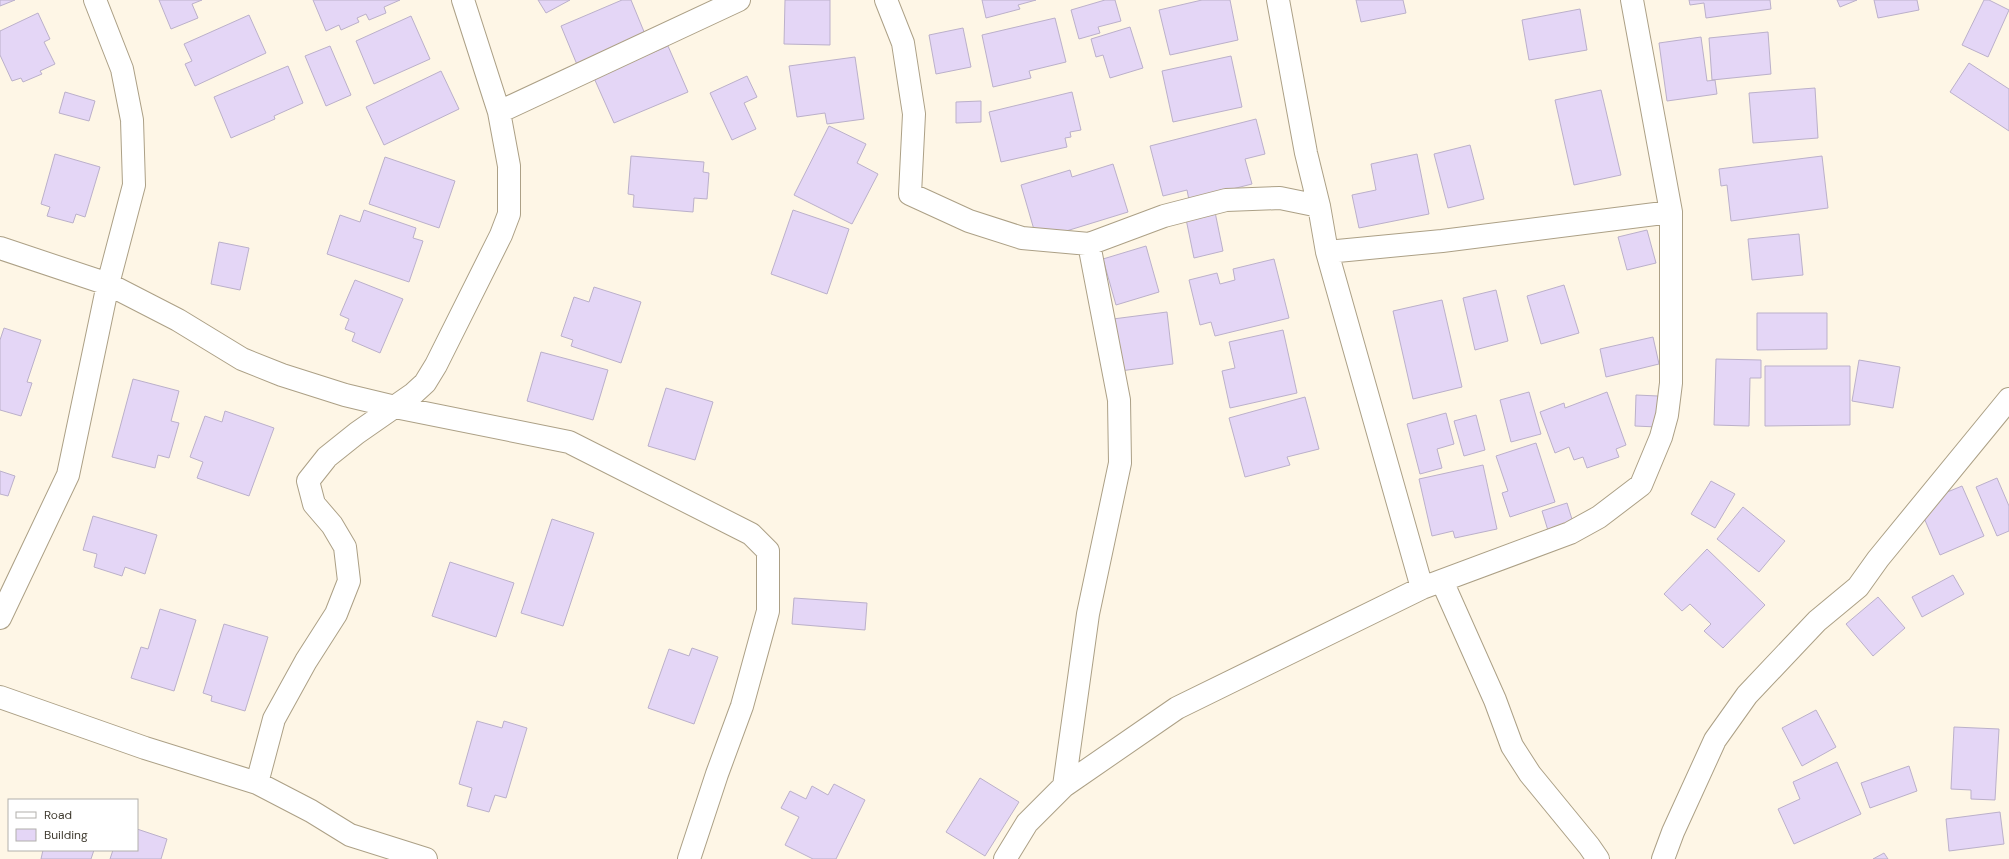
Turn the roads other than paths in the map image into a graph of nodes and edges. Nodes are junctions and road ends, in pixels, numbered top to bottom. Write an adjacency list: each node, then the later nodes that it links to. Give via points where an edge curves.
1 (95, 0): 13 (street, via 122,69 132,120 134,185)
2 (463, 0): 7 (street)
3 (739, 0): 7 (street)
4 (886, 0): 10 (street, via 903,43 914,114 910,194 969,221 1022,238)
5 (1278, 0): 8 (street, via 1306,153)
6 (1632, 0): 9 (street)
7 (499, 112): 15 (street, via 509,166 509,214 436,365 425,383)
8 (1319, 206): 10 (street, via 1280,198 1226,200 1164,216); 12 (street)
9 (1671, 212): 12 (street, via 1442,241); 16 (street, via 1670,389 1661,437 1641,485 1600,517 1570,532)
10 (1089, 244): 21 (street, via 1119,400 1120,463 1088,614)
11 (0, 248): 13 (street)
12 (1327, 252): 17 (street)
13 (108, 284): 15 (street, via 178,320 242,359 296,380); 18 (street, via 68,475)
14 (2009, 399): 26 (street, via 1858,587 1817,622 1747,695 1715,740)
15 (394, 407): 20 (street, via 356,432 327,457 308,480 314,504 332,525 345,548 349,581 336,614 274,719); 23 (street, via 569,442 751,534 768,551 768,611 742,706)
16 (1442, 581): 17 (street); 25 (street, via 1495,700 1512,746 1530,774)
17 (1422, 588): 21 (street, via 1177,708)
18 (0, 618)
19 (0, 697): 20 (street, via 145,748)
20 (257, 783): 22 (street, via 350,835)
21 (1064, 786): 24 (street, via 1027,823)
22 (426, 859)
23 (689, 859)
24 (1005, 859)
25 (1598, 859)
26 (1663, 859)

